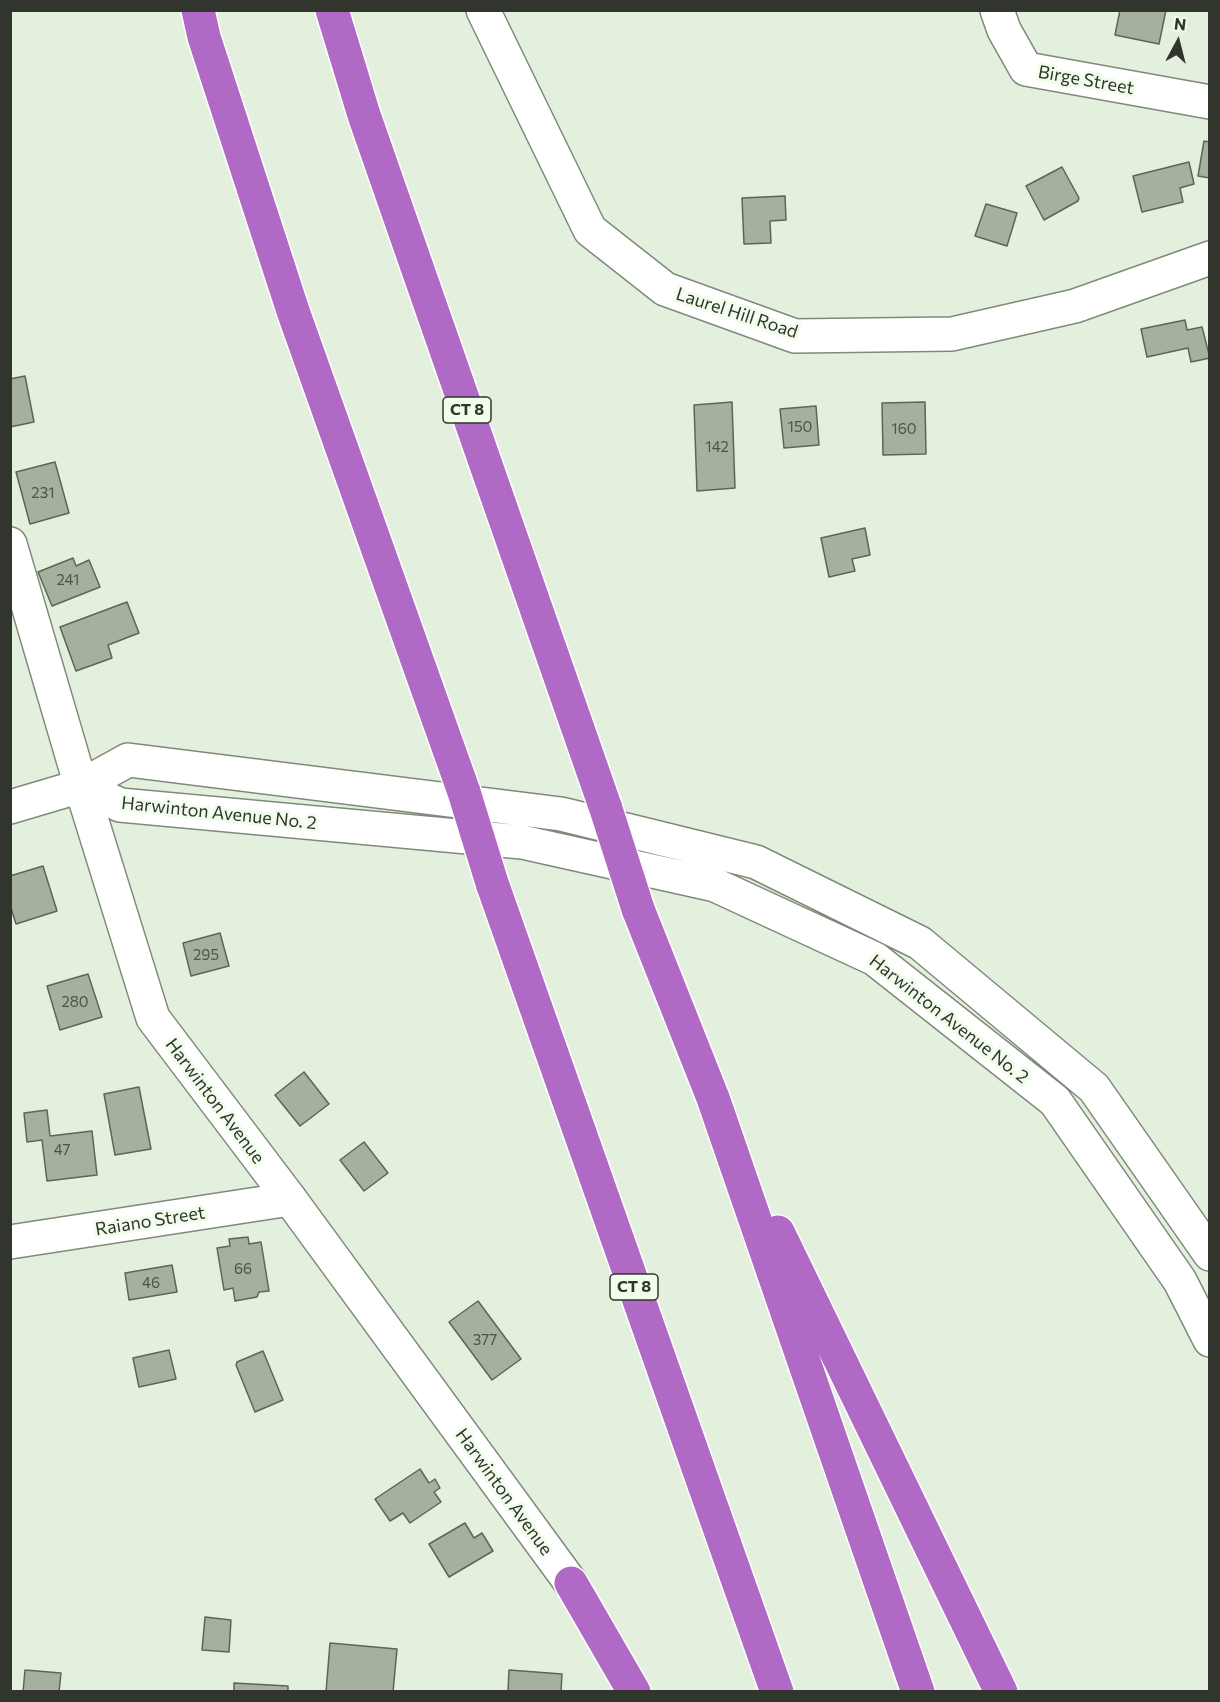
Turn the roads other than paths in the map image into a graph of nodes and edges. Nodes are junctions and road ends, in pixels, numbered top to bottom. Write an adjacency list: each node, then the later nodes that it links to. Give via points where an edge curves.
1 (198, 10): 17 (highway, CT 8, bridge, via 294,311)
2 (332, 10): 10 (highway, CT 8, bridge, via 364,115 638,909)
3 (483, 10): 6 (main road, Laurel Hill Road, via 590,230 666,289 795,336 952,334 1075,306)
4 (997, 10): 5 (main road, Birge Street, via 1026,69)
5 (1209, 102)
6 (1209, 258)
7 (10, 544): 8 (main road, Harwinton Avenue)
8 (81, 786): 9 (main road); 11 (main road, Harwinton Avenue, via 153,1018); 13 (main road, Harwinton Avenue No. 2, via 128,760 561,814 756,862 920,943 1094,1088); 14 (main road, Harwinton Avenue No. 2, via 120,805 522,842 715,885 875,959 1055,1101 1180,1281)
9 (10, 807)
10 (712, 1098): 18 (highway, CT 8); 19 (highway)
11 (290, 1199): 12 (main road, Raiano Street); 15 (main road, Harwinton Avenue)
12 (10, 1242)
13 (1209, 1254)
14 (1209, 1341)
15 (571, 1583): 16 (highway)
16 (634, 1692)
17 (777, 1692)
18 (918, 1692)
19 (1001, 1692)

